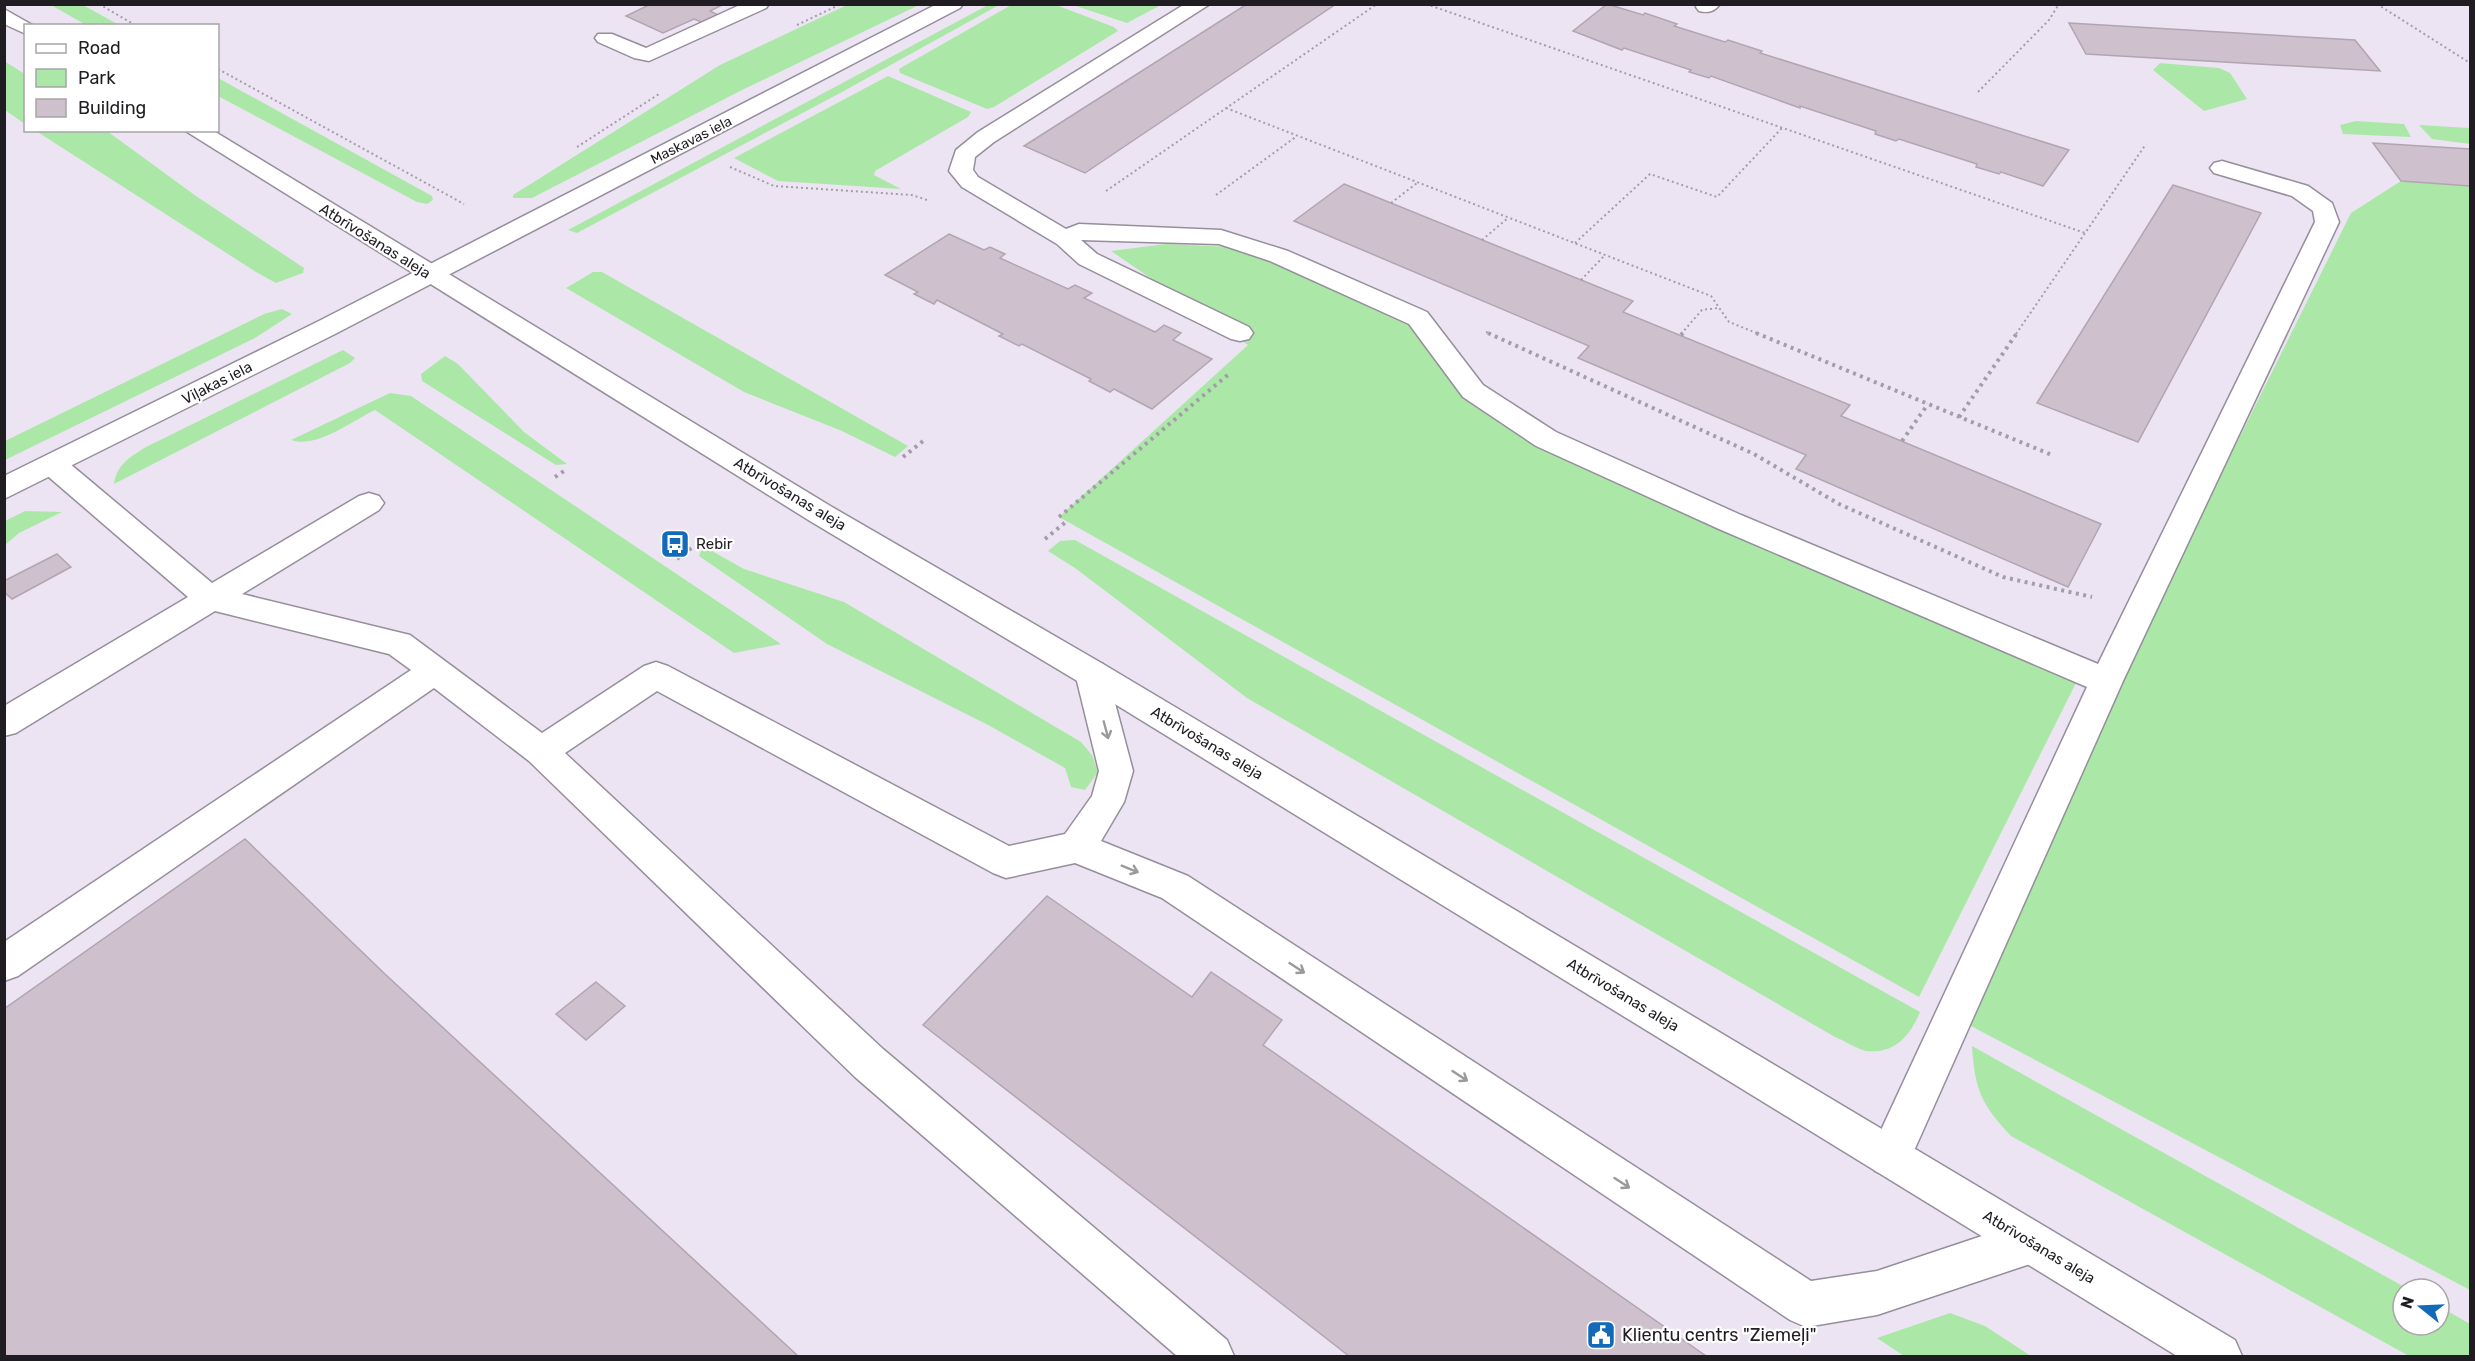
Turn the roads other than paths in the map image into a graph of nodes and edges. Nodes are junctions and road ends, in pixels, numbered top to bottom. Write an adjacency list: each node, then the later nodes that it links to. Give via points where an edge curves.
1 (759, 4): 6 (main road, via 649,55)
2 (953, 4): 10 (main road, Maskavas iela)
3 (1200, 4): 9 (main road, via 986,137 964,155 961,171 970,182)
4 (4, 15): 5 (main road)
5 (24, 27)
6 (606, 38)
7 (198, 132): 10 (main road, Atbrīvošanas aleja)
8 (2222, 168): 18 (main road, via 2300,191 2324,208 2327,222)
9 (1058, 234): 11 (main road, via 1088,259); 18 (main road, via 1079,231 1221,237 1279,256 1418,318 1473,391 1545,439)
10 (429, 274): 12 (main road, Viļakas iela); 17 (main road, Atbrīvošanas aleja, via 821,514)
11 (1240, 333)
12 (53, 465): 13 (main road, Viļakas iela); 15 (main road)
13 (4, 489)
14 (369, 502): 15 (main road)
15 (210, 598): 16 (main road, via 399,644); 19 (main road)
16 (435, 670): 20 (main road); 22 (main road)
17 (1091, 673): 21 (main road, one-way to 21, via 1116,771 1115,786 1105,810); 23 (main road, Atbrīvošanas aleja)
18 (2106, 681): 23 (main road)
19 (4, 723)
20 (541, 751): 21 (main road, via 656,675 1006,862); 25 (main road, via 869,1063)
21 (1076, 847): 24 (main road, one-way to 24, via 1175,888 1806,1304 1877,1293)
22 (4, 964)
23 (1890, 1156): 24 (main road, Atbrīvošanas aleja)
24 (2030, 1242): 26 (main road, Atbrīvošanas aleja)
25 (1211, 1356)
26 (2219, 1356)

